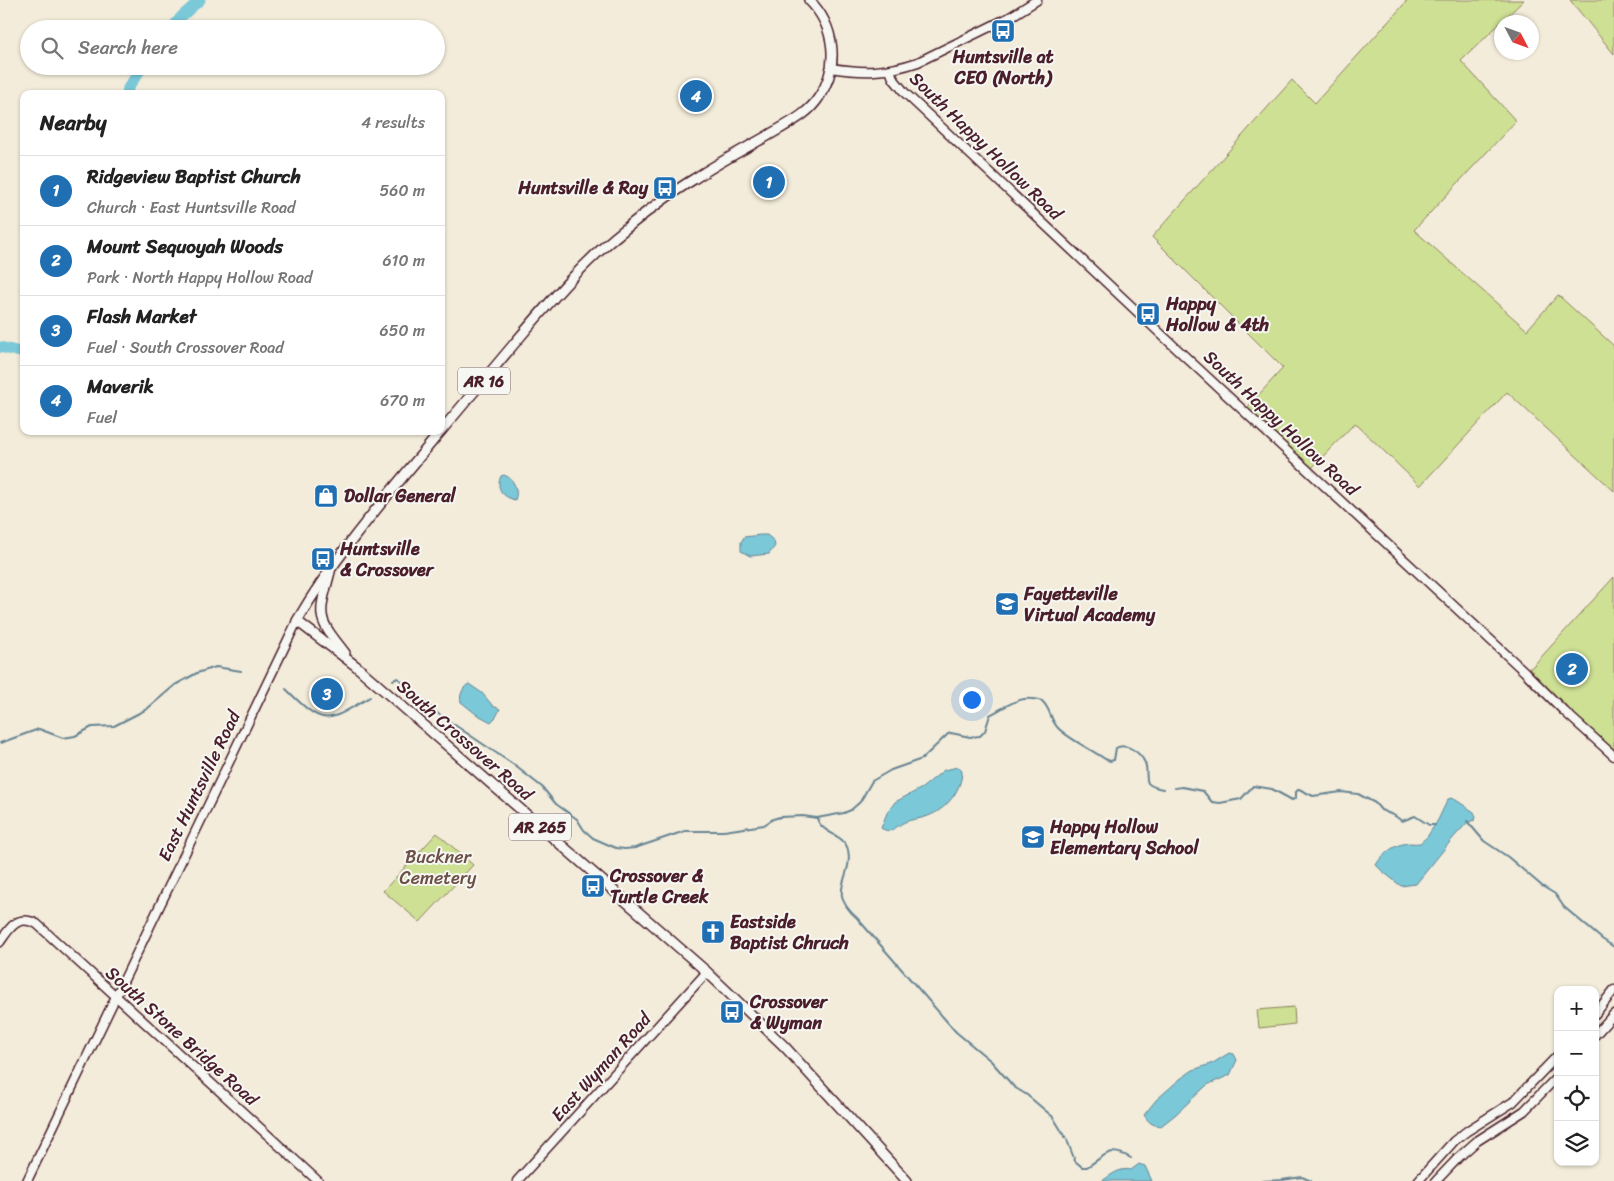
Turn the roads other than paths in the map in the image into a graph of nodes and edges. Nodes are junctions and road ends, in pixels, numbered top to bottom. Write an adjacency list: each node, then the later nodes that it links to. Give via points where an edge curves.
1 (809, 0): 3 (main road, AR 16, via 829,31)
2 (1038, 0): 4 (street, via 918,62)
3 (831, 68): 4 (street, via 855,72); 5 (main road, East Huntsville Road / AR 16, via 819,98 801,116 694,178 604,247 542,310)
4 (890, 70): 10 (street, South Happy Hollow Road, via 905,93)
5 (445, 426)
6 (438, 435): 7 (main road, East Huntsville Road / AR 16)
7 (332, 565): 8 (main road, East Huntsville Road / AR 16); 9 (main road, via 322,603 323,621)
8 (297, 621): 9 (main road, South Crossover Road / AR 265); 14 (street, East Huntsville Road / AR 16)
9 (356, 666): 12 (main road, South Crossover Road / AR 265)
10 (1614, 756)
11 (0, 942): 14 (street, South Stone Bridge Road, via 14,924 30,921 44,930)
12 (707, 972): 22 (street, East Wyman Road); 23 (main road, South Crossover Road / AR 265, via 785,1047)
13 (1614, 990): 15 (street)
14 (116, 997): 20 (street, East Huntsville Road / AR 16); 21 (street, South Stone Bridge Road)
15 (1599, 1009)
16 (1614, 1014): 17 (street)
17 (1599, 1031)
18 (1554, 1059): 24 (street, via 1513,1102 1454,1142)
19 (1554, 1080): 25 (street, via 1524,1111 1477,1141)
20 (27, 1181)
21 (318, 1181)
22 (518, 1181)
23 (907, 1181)
24 (1418, 1181)
25 (1436, 1181)

